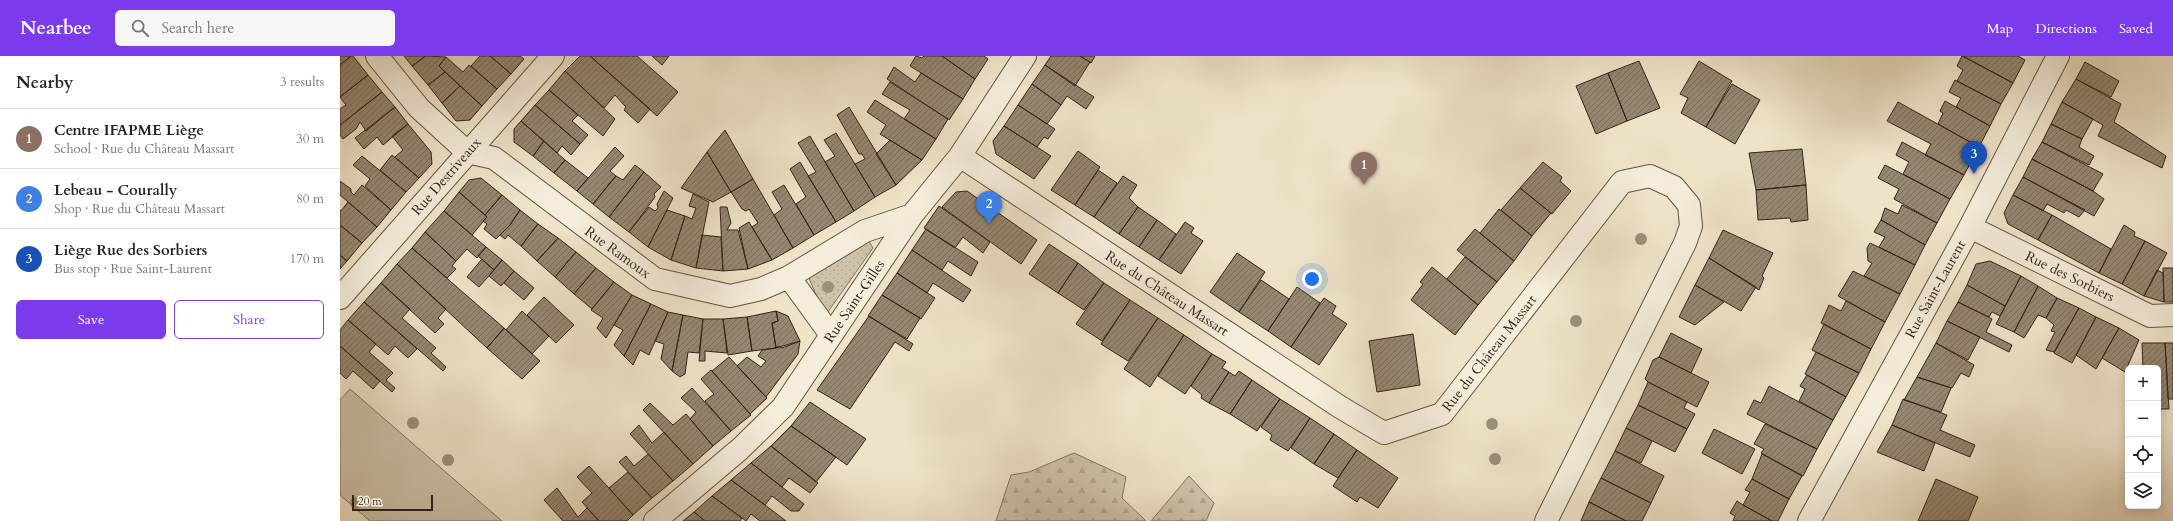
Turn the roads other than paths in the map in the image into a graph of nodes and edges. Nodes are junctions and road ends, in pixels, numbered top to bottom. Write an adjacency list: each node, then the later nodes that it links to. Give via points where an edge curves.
1 (377, 56): 5 (street, via 420,108)
2 (553, 56): 5 (street, Rue Destriveaux)
3 (1025, 56): 6 (street, Rue Saint-Gilles)
4 (2058, 56): 8 (street, Rue Saint-Laurent)
5 (467, 152): 9 (street, Rue Ramoux, via 494,158 655,279 730,296 760,289); 10 (street, Rue Destriveaux)
6 (960, 156): 7 (street, Rue Saint-Gilles); 14 (street, Rue du Château Massart, via 1340,407 1384,433 1442,414 1622,182 1650,176 1674,187 1689,206 1689,232)
7 (912, 215): 9 (street, Rue Ramoux, via 865,231); 12 (street, Rue Saint-Gilles)
8 (1970, 227): 11 (street, Rue des Sorbiers, via 2150,316); 15 (street, Rue Saint-Laurent)
9 (788, 277): 12 (street)
10 (340, 298)
11 (2173, 315)
12 (831, 335): 13 (street, Rue Saint-Gilles, via 783,408 740,449)
13 (655, 521)
14 (1546, 521)
15 (1809, 521)

